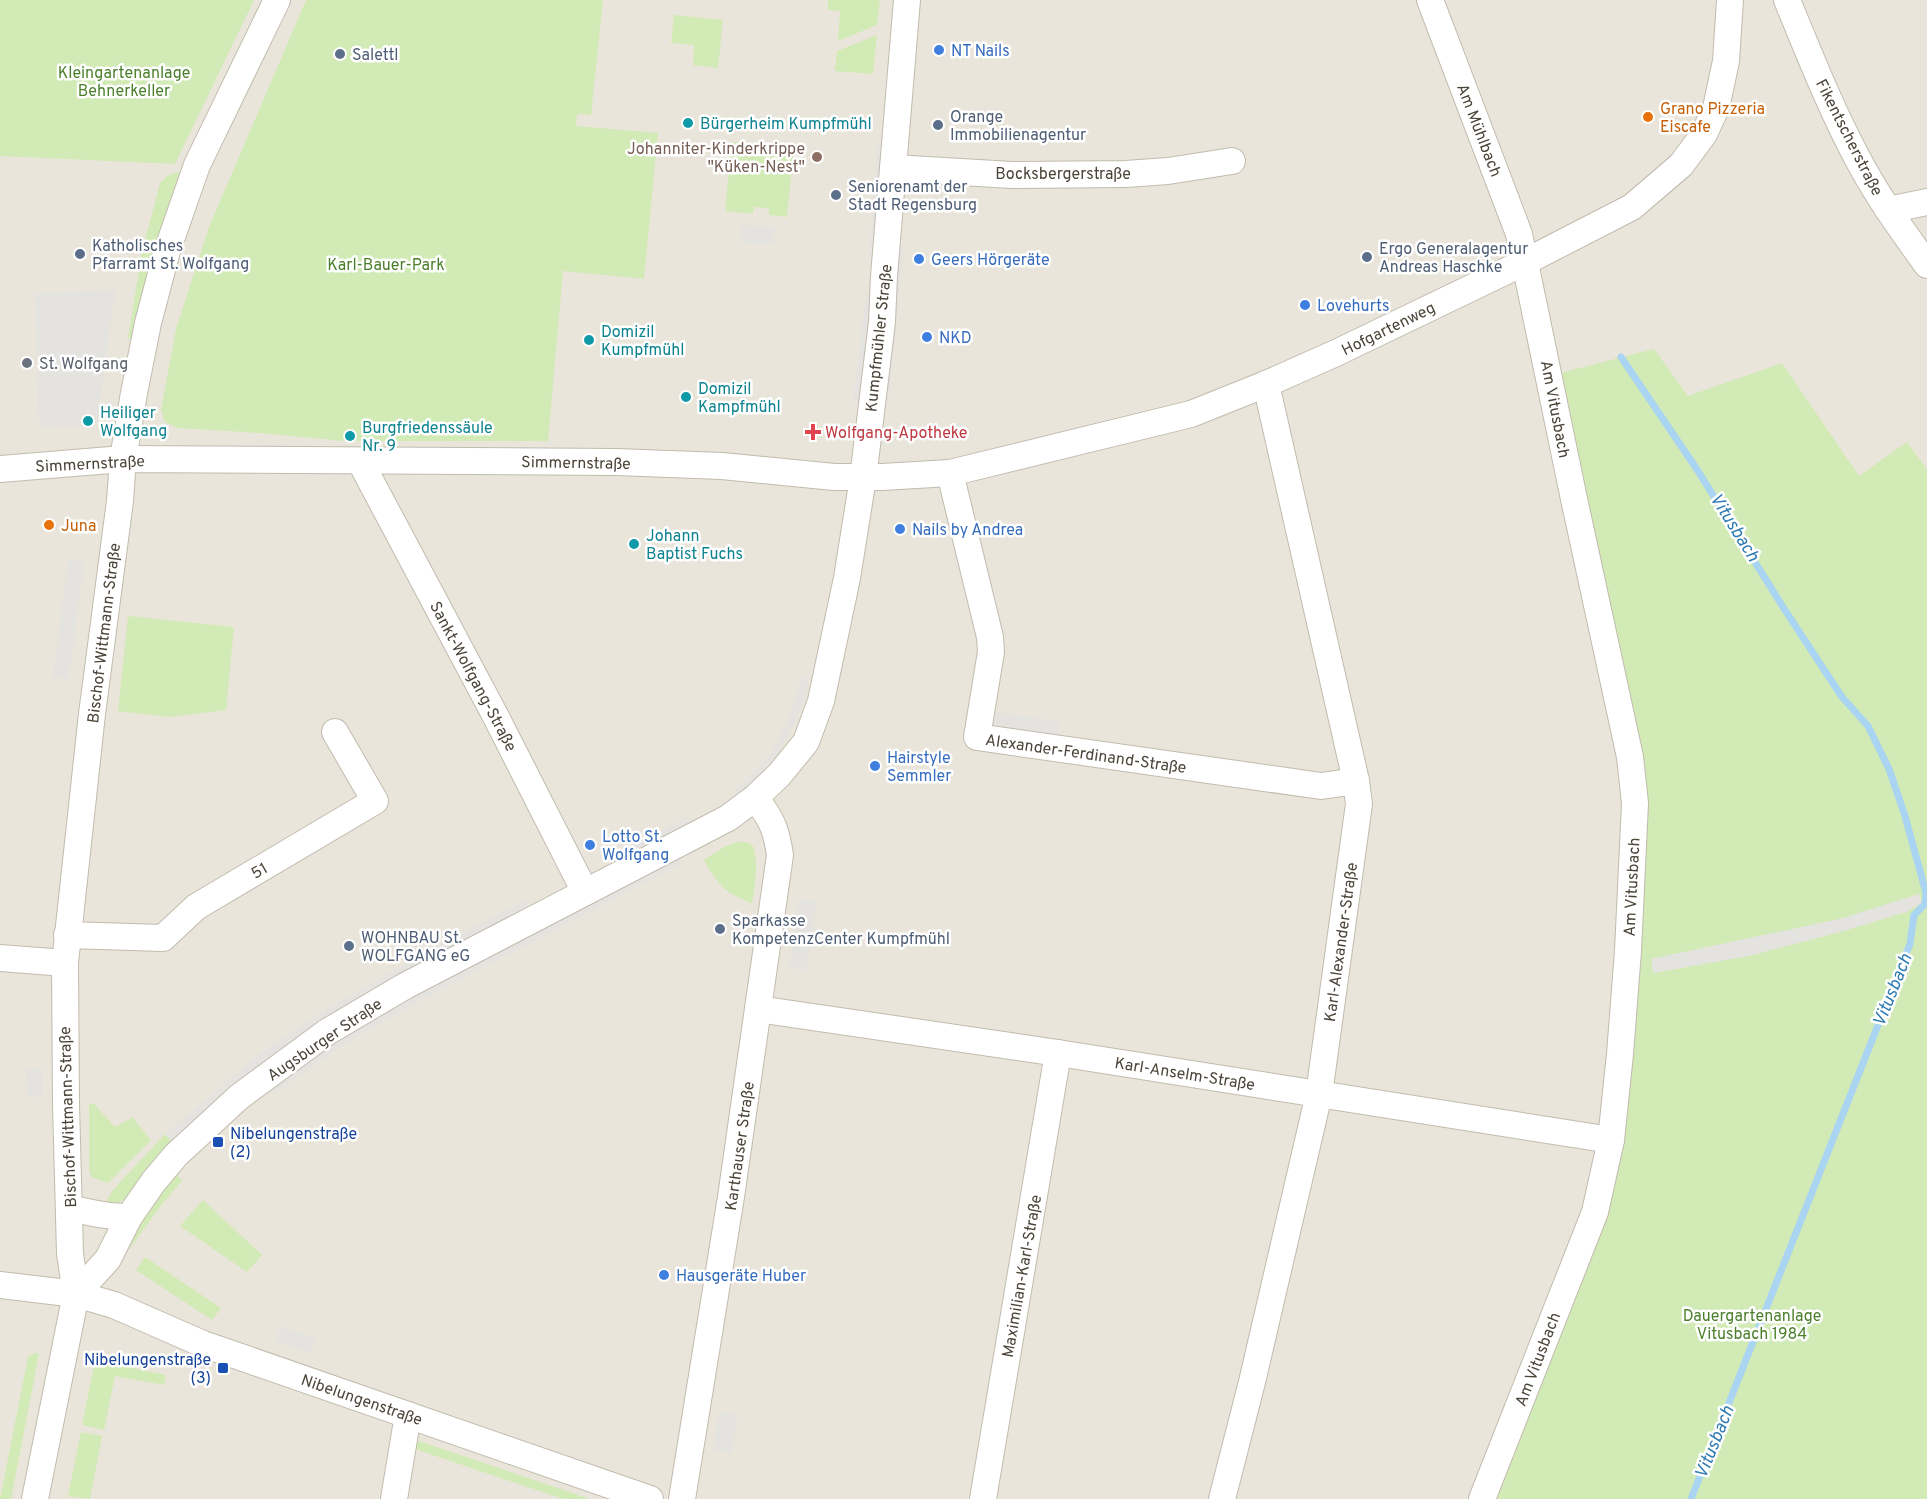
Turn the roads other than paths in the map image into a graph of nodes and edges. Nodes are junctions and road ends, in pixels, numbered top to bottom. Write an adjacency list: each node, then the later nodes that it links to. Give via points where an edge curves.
1 (277, 0): 13 (street, Bischof-Wittmann-Straße, via 197,165 167,251)
2 (907, 0): 7 (street, Kumpfmühler Straße)
3 (1430, 0): 10 (street, Am Mühlbach, via 1519,234)
4 (1730, 0): 10 (street, Hofgartenweg, via 1726,61 1716,108 1704,134 1681,165 1632,207)
5 (1787, 0): 9 (street, Fikentscherstraße, via 1828,100)
6 (1232, 161): 7 (street, Bocksbergerstraße, via 1126,174 1012,175)
7 (892, 168): 17 (street, Kumpfmühler Straße, via 882,322)
8 (1927, 202): 9 (street)
9 (1888, 210): 11 (street, Fikentscherstraße)
10 (1526, 262): 12 (street, Hofgartenweg); 29 (street, Am Vitusbach, via 1630,757 1635,803 1627,962)
11 (1927, 266)
12 (1266, 384): 16 (street, Hofgartenweg, via 1191,414); 20 (street, Karl-Alexander-Straße)
13 (123, 459): 14 (street, Simmernstraße); 15 (street, Simmernstraße); 23 (street, Bischof-Wittmann-Straße)
14 (360, 461): 17 (street, Simmernstraße, via 616,462); 22 (street, Sankt-Wolfgang-Straße)
15 (0, 469)
16 (950, 473): 17 (street, Hofgartenweg); 20 (street, Alexander-Ferdinand-Straße, via 990,637 977,737 1321,786)
17 (863, 478): 19 (street, Kumpfmühler Straße, via 823,692)
18 (335, 732): 23 (street, 51, via 375,801 196,907 163,938)
19 (806, 742): 21 (street, Augsburger Straße)
20 (1356, 781): 28 (street, Karl-Alexander-Straße, via 1359,804)
21 (755, 798): 22 (street, Augsburger Straße, via 728,818); 26 (street, Karthauser Straße, via 776,831 780,855)
22 (585, 892): 31 (street, Augsburger Straße, via 405,986 282,1064 176,1155)
23 (67, 935): 25 (street, Bischof-Wittmann-Straße)
24 (0, 958): 25 (street)
25 (65, 963): 30 (street, Bischof-Wittmann-Straße)
26 (758, 1009): 27 (street, Karl-Anselm-Straße); 38 (street, Karthauser Straße)
27 (1058, 1053): 28 (street, Karl-Anselm-Straße); 39 (street, Maximilian-Karl-Straße)
28 (1319, 1094): 29 (street, Karl-Anselm-Straße); 40 (street, Karl-Alexander-Straße)
29 (1611, 1140): 41 (street, Am Vitusbach, via 1595,1212)
30 (70, 1208): 31 (street); 33 (street, Bischof-Wittmann-Straße, via 70,1254)
31 (129, 1217): 33 (street, Augsburger Straße, via 108,1259)
32 (0, 1285): 33 (street, Nibelungenstraße)
33 (76, 1294): 34 (street, Nibelungenstraße, via 114,1305 203,1344); 35 (street)
34 (408, 1415): 36 (street); 37 (street, Nibelungenstraße)
35 (35, 1499)
36 (394, 1499)
37 (650, 1499)
38 (682, 1499)
39 (983, 1499)
40 (1222, 1499)
41 (1482, 1499)

